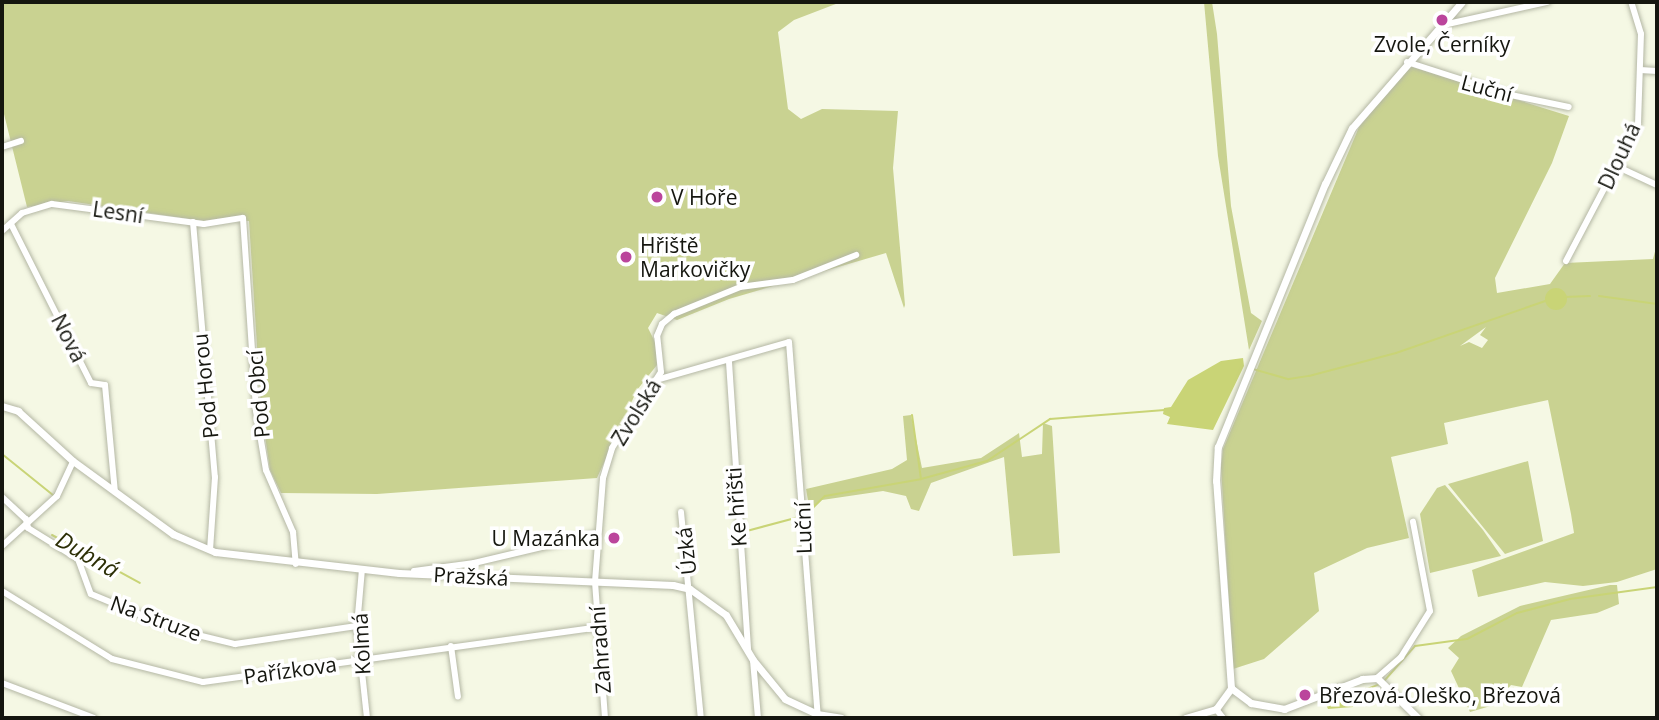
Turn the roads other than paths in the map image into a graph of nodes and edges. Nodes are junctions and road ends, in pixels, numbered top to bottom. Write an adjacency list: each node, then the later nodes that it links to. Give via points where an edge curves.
1 (1462, 2): 4 (street)
2 (1547, 2): 4 (street)
3 (1632, 2): 6 (street, Dlouhá, via 1641,34)
4 (1443, 24): 5 (street)
5 (1407, 62): 8 (street, Luční, via 1506,94); 44 (street, via 1352,128 1218,447 1218,518)
6 (1640, 69): 7 (street); 11 (street, Dlouhá, via 1638,124)
7 (1657, 71)
8 (1569, 107)
9 (21, 141): 10 (street)
10 (2, 147)
11 (1616, 166): 12 (street); 18 (street, Dlouhá)
12 (1657, 184)
13 (243, 218): 14 (street, Lesní); 31 (street, Pod Obcí, via 256,411 266,470 293,532)
14 (193, 222): 15 (street, Lesní, via 52,204 22,213); 30 (street, Pod Horou, via 215,477)
15 (11, 224): 16 (street, Lesní); 23 (street, Nová, via 91,383 105,385)
16 (2, 231)
17 (856, 255): 20 (street, Zvolská, via 793,280 740,286 674,314 657,336 661,372)
18 (1566, 261)
19 (729, 362): 20 (street); 40 (street, Ke hřišti); 47 (street, Luční, via 789,342)
20 (656, 380): 28 (street, Zvolská, via 612,448 603,478)
21 (2, 406): 22 (street, Pražská, via 18,411)
22 (73, 461): 23 (street, Pražská); 27 (street, via 57,496)
23 (115, 492): 30 (street, Pražská, via 173,534)
24 (2, 498): 27 (street, Na Struze)
25 (681, 512): 35 (street, Úzká)
26 (1413, 522): 42 (street, via 1430,611 1401,657)
27 (26, 524): 29 (street); 37 (street, Na Struze, via 78,559 91,594 177,630 235,645)
28 (597, 534): 33 (street, via 474,563); 34 (street, Zvolská)
29 (2, 546)
30 (210, 550): 31 (street, Pražská)
31 (296, 564): 32 (street, Pražská)
32 (362, 569): 33 (street, Pražská); 37 (street, Kolmá)
33 (399, 573): 34 (street, Pražská)
34 (595, 582): 35 (street, Pražská); 38 (street, Zahradní)
35 (690, 590): 40 (street, Pražská, via 726,615); 51 (street, Úzká)
36 (2, 591): 41 (street, Pařízkova, via 112,659 202,682)
37 (357, 626): 41 (street, Kolmá)
38 (598, 627): 39 (street, Pařízkova); 50 (street, Zahradní)
39 (451, 646): 41 (street, Pařízkova); 45 (street)
40 (750, 656): 47 (street, Pražská, via 785,699); 52 (street, Ke hřišti)
41 (359, 660): 49 (street, Kolmá)
42 (1377, 678): 44 (street, via 1362,679 1284,709 1251,703); 56 (street)
43 (2, 683): 48 (street)
44 (1231, 688): 46 (street)
45 (458, 697)
46 (1216, 709): 54 (street); 55 (street)
47 (818, 716): 53 (street, Pražská)
48 (94, 718)
49 (367, 718)
50 (605, 718)
51 (701, 718)
52 (758, 718)
53 (841, 718)
54 (1185, 718)
55 (1223, 718)
56 (1418, 718)

